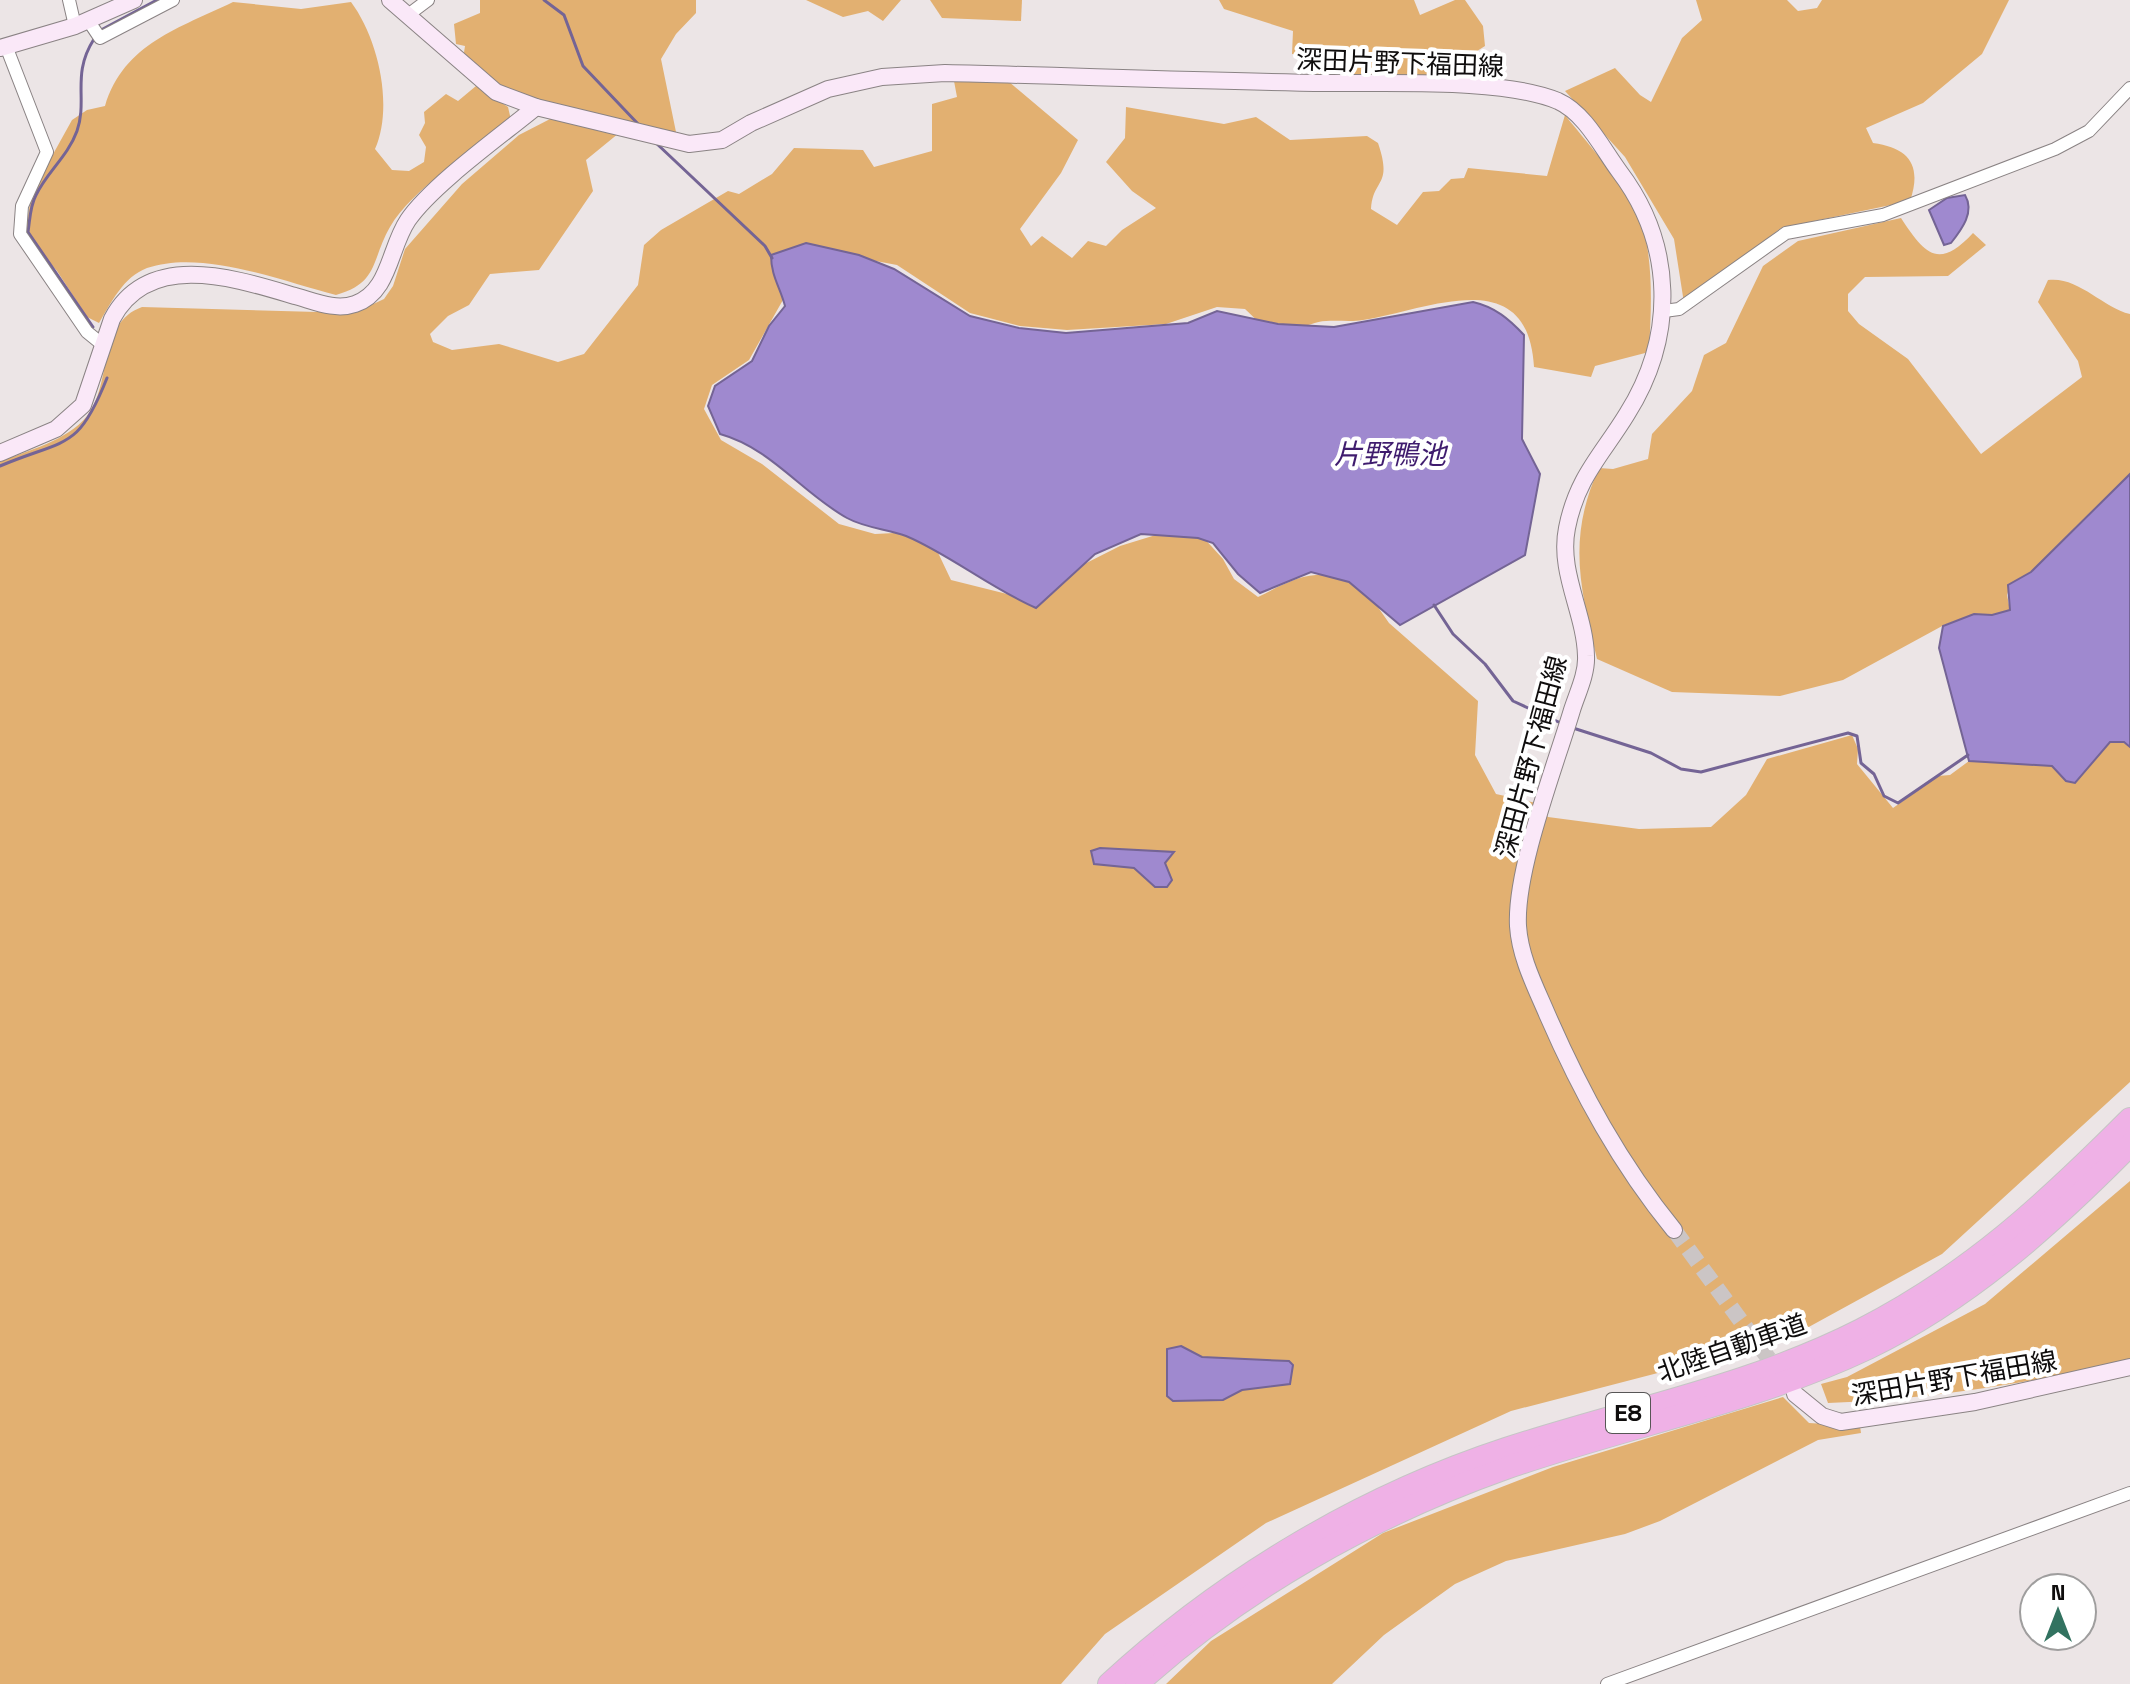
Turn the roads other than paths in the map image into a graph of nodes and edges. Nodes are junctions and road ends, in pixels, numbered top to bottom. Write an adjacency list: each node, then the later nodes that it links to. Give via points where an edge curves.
1 (69, 0): 7 (street)
2 (134, 0): 7 (main road)
3 (173, 0): 7 (street, via 100,38)
4 (390, 0): 6 (main road, 深田片野下福田線)
5 (428, 0): 6 (street)
6 (408, 15): 10 (main road, 深田片野下福田線, via 496,92)
7 (81, 23): 8 (main road)
8 (3, 47): 12 (street, via 47,152 22,206 20,234 87,332)
9 (2130, 88): 11 (street, via 2089,131 2055,149 1883,215 1786,233 1679,309)
10 (536, 107): 11 (main road, 深田片野下福田線, via 689,144 722,140 828,89 882,77 945,73 1450,85 1545,97 1575,112 1637,199 1659,256); 12 (main road, via 421,205 400,233 381,284 363,300 330,306 216,275 175,276 141,287 119,306)
11 (1664, 311): 16 (main road, 深田片野下福田線, via 1647,379 1595,457 1566,532 1569,577 1587,659 1518,909 1525,962 1573,1072 1604,1131)
12 (103, 345): 13 (main road, via 91,388 71,418)
13 (0, 453)
14 (2130, 1119): 20 (highway, 北陸自動車道 / E8, via 2002,1241 1907,1305 1806,1356 1505,1449 1395,1493 1231,1587)
15 (2130, 1145): 21 (highway, 北陸自動車道 / E8, via 2013,1255 1870,1347 1756,1393 1520,1464 1401,1511 1242,1601)
16 (1674, 1230)
17 (2130, 1367): 18 (main road, 深田片野下福田線, via 1975,1402 1841,1422 1822,1416)
18 (1795, 1394)
19 (2130, 1493): 22 (street)
20 (1109, 1684)
21 (1137, 1684)
22 (1607, 1684)

